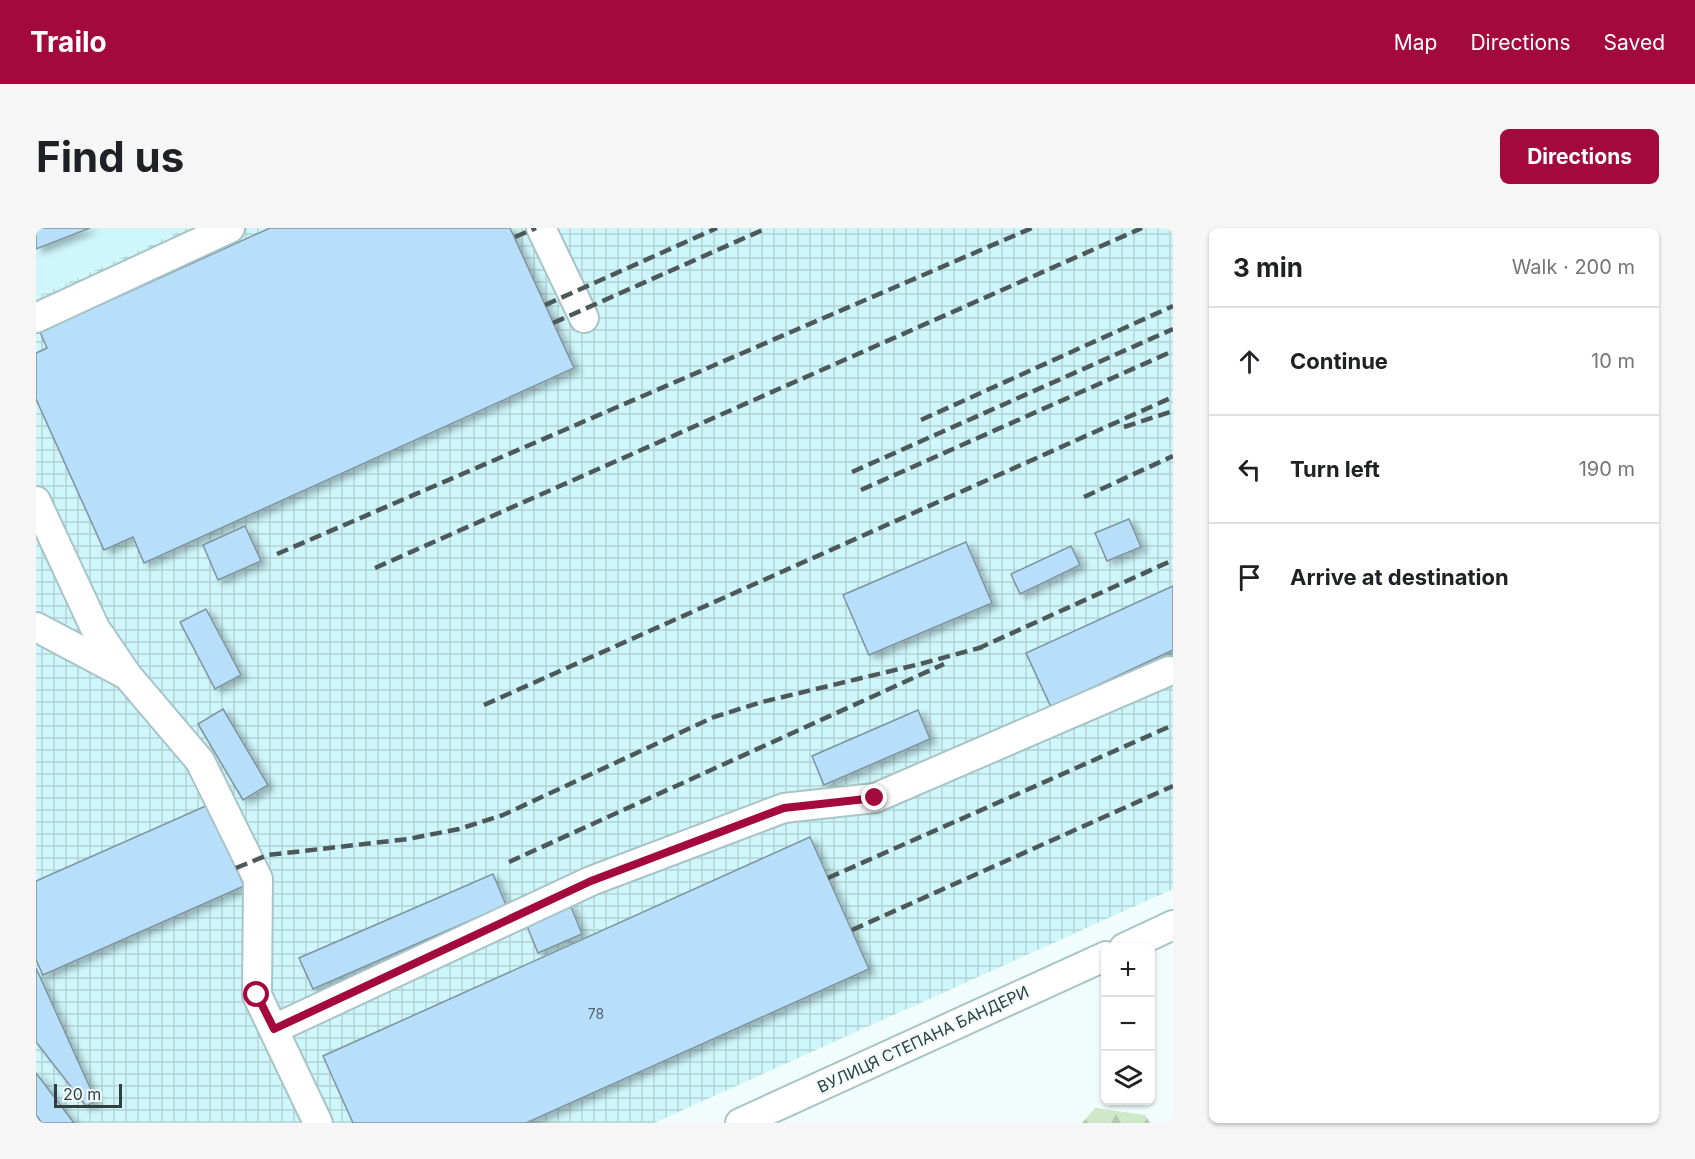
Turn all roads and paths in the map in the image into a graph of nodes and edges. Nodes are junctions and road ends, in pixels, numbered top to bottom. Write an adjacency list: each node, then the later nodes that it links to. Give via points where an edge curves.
1 (230, 228): 3 (street)
2 (541, 228): 4 (street)
3 (36, 318)
4 (584, 318)
5 (36, 501): 8 (street, via 95,628)
6 (36, 627): 8 (street)
7 (1169, 671): 12 (street, via 875,798 784,808 591,881)
8 (127, 675): 12 (street, via 200,761 258,879 257,995)
9 (1173, 925): 10 (street)
10 (1135, 943)
11 (1101, 958): 14 (street, ВУЛИЦЯ СТЕПАНА БАНДЕРИ)
12 (274, 1029): 13 (street)
13 (318, 1123)
14 (740, 1123)

